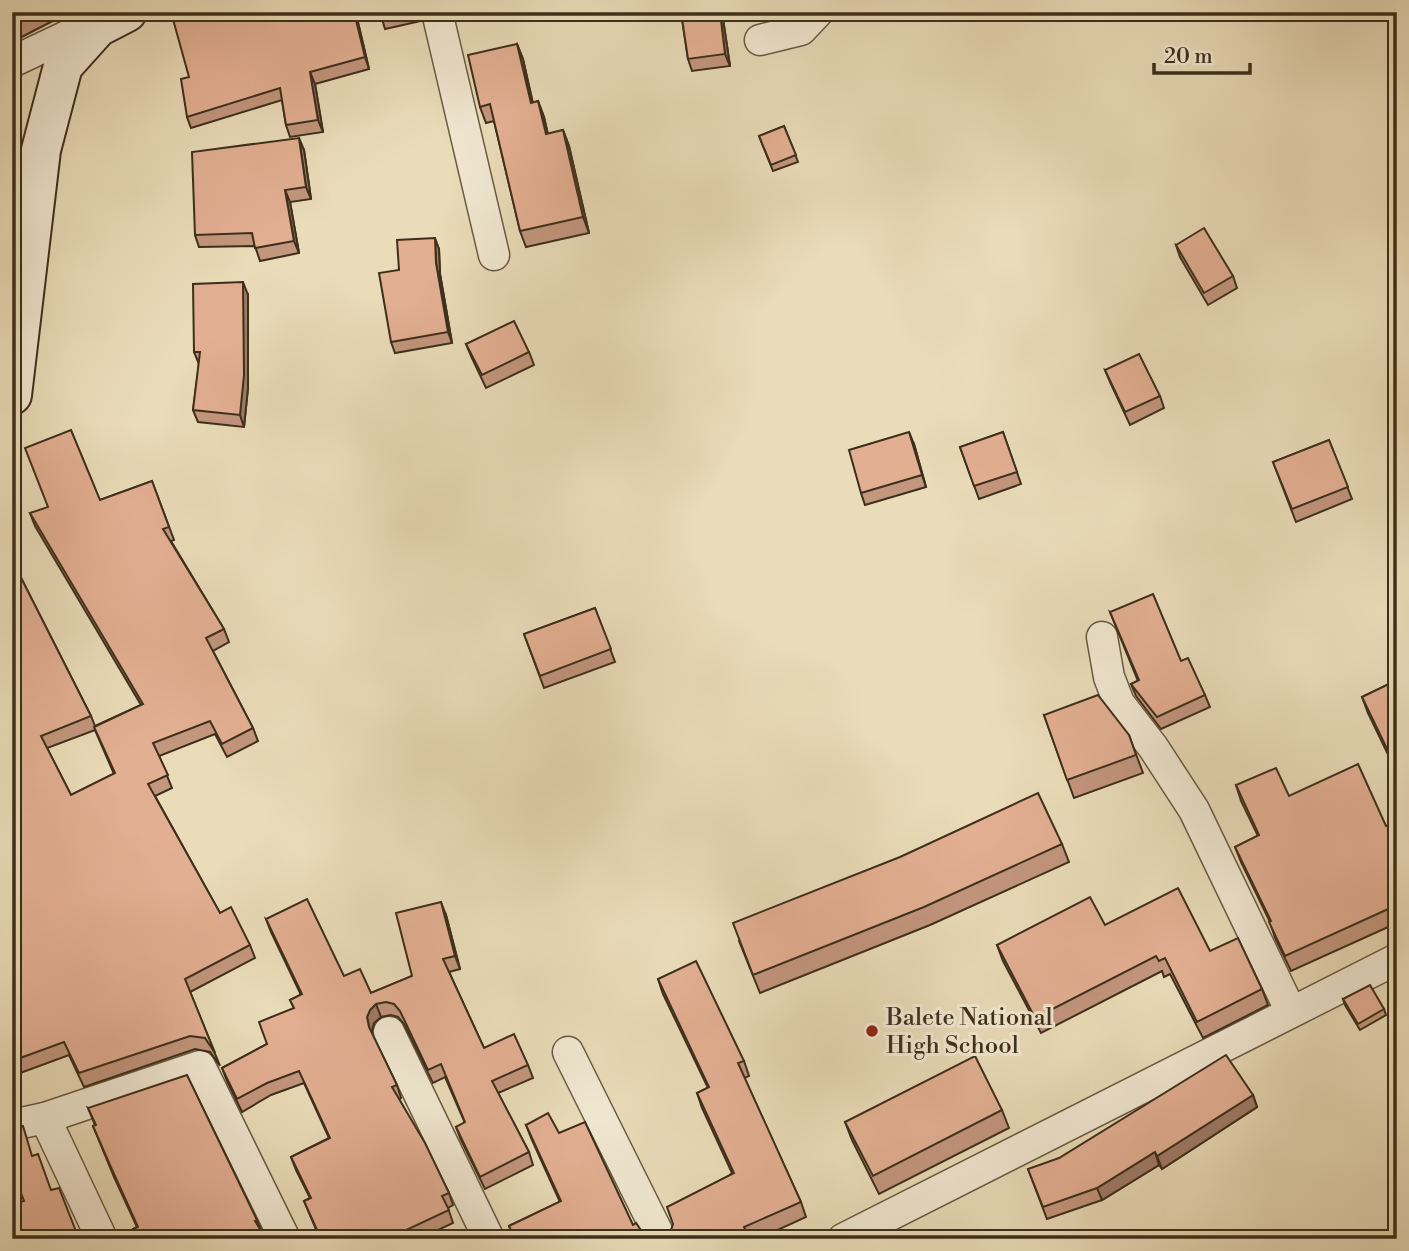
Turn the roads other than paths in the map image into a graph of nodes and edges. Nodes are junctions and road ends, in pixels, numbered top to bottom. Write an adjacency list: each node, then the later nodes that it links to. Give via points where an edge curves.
1 (437, 12): 6 (street)
2 (818, 12): 4 (street, via 800,30)
3 (112, 20): 5 (street); 7 (main road, via 63,66 41,150)
4 (760, 40)
5 (12, 62)
6 (494, 255)
7 (12, 395)
8 (1102, 637): 10 (street, via 1119,703 1194,810)
9 (1397, 959): 10 (street)
10 (1291, 1012): 19 (street)
11 (388, 1032): 17 (street)
12 (568, 1052): 18 (street)
13 (44, 1118): 14 (street); 15 (street); 16 (street, via 200,1066)
14 (12, 1125)
15 (102, 1239)
16 (285, 1239)
17 (489, 1239)
18 (660, 1239)
19 (843, 1239)

